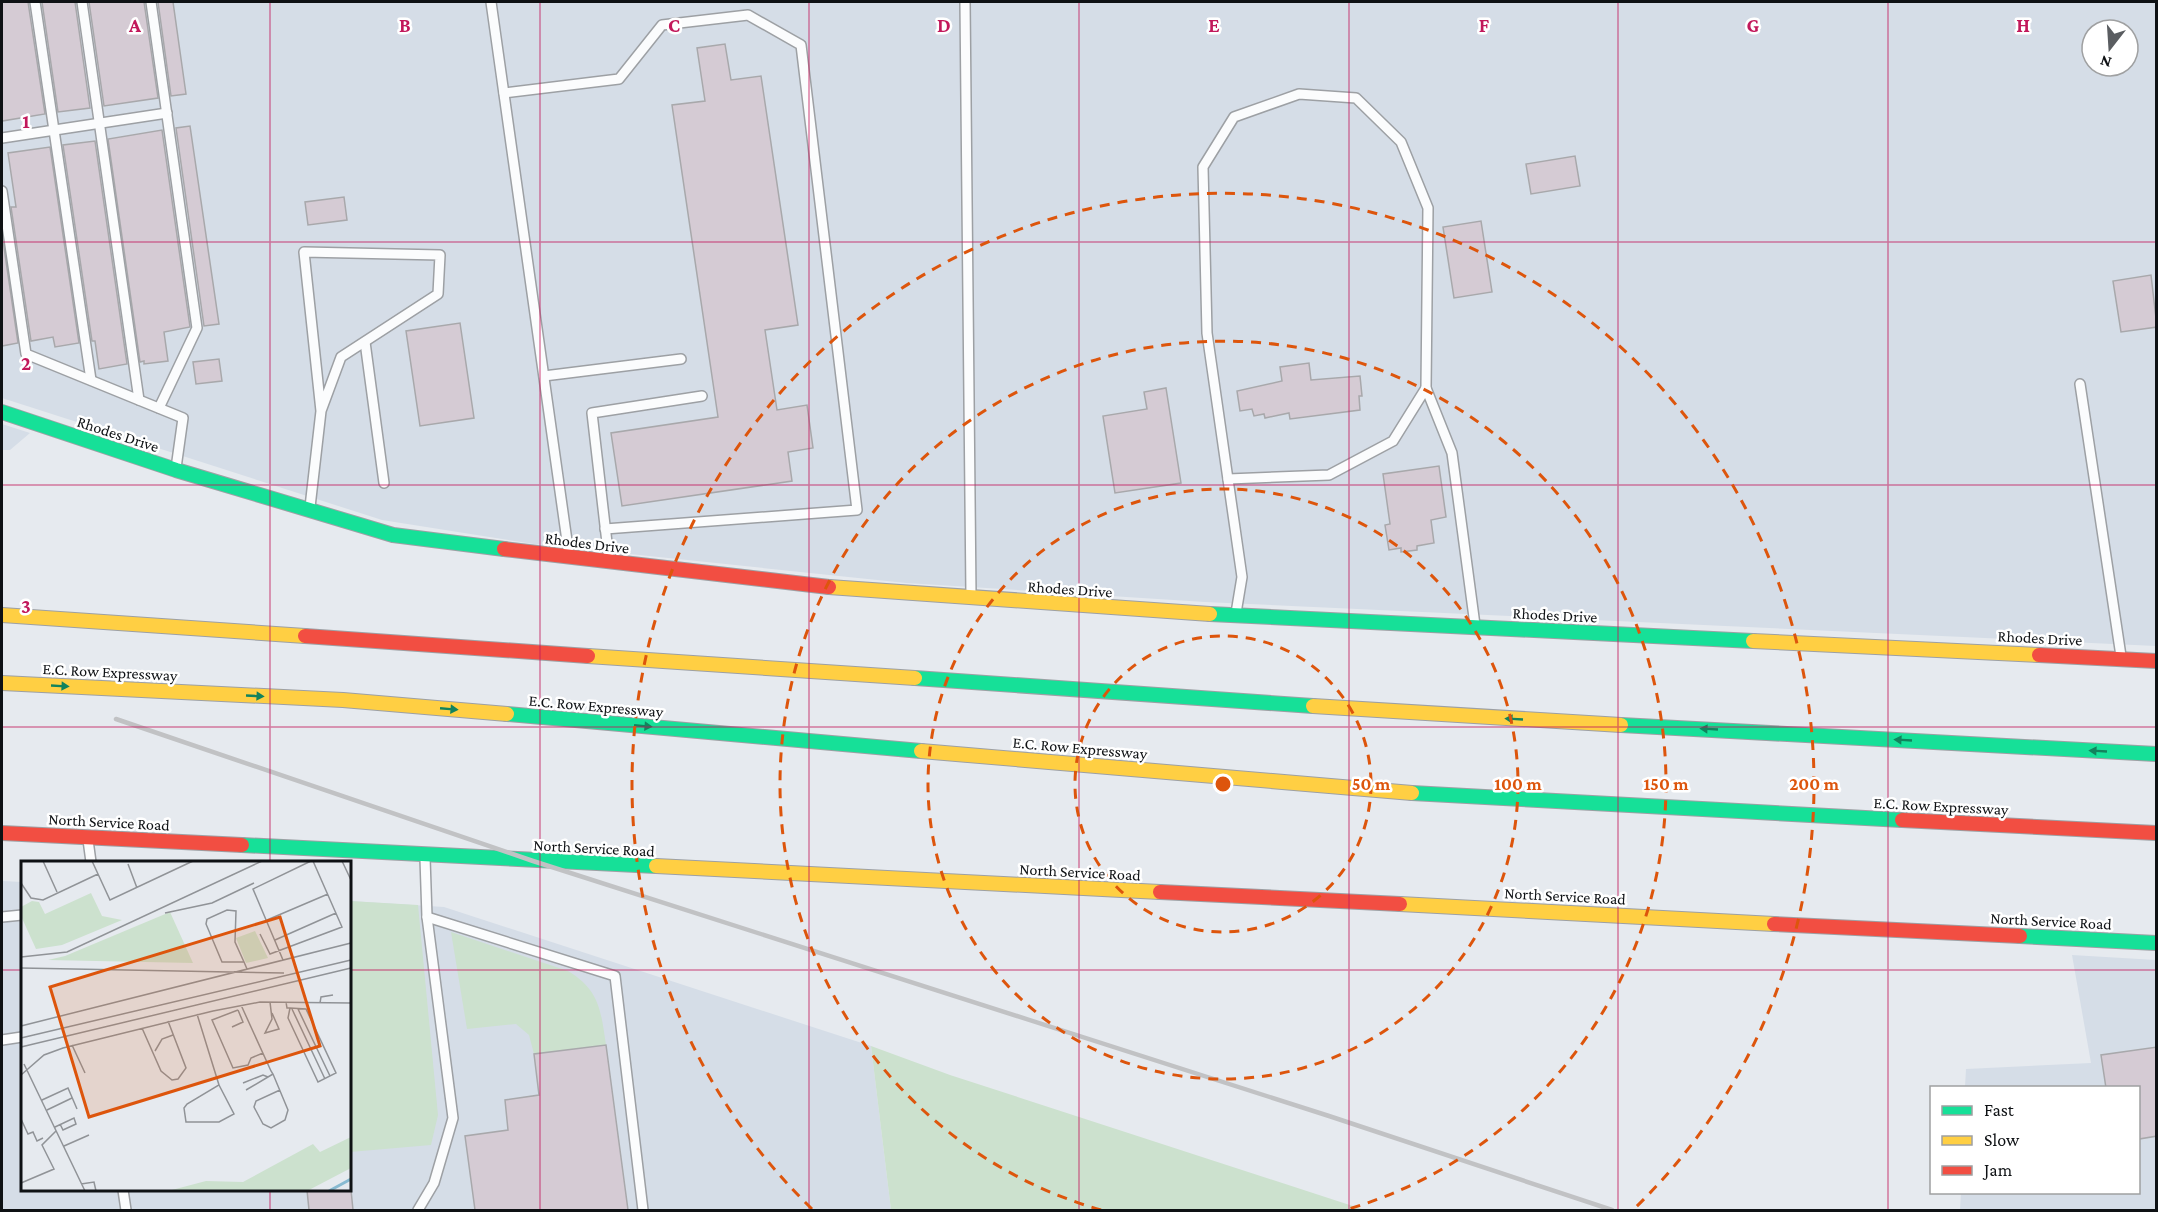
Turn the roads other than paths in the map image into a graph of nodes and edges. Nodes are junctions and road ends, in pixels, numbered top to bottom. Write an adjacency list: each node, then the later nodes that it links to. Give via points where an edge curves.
1 (35, 2): 9 (lane)
2 (82, 2): 8 (lane)
3 (151, 2): 7 (lane)
4 (491, 2): 6 (lane)
5 (965, 2): 30 (lane)
6 (504, 93): 14 (lane); 27 (lane, via 619,79 662,25 748,15 801,45 857,510)
7 (167, 113): 8 (lane); 20 (lane, via 197,328)
8 (99, 124): 9 (lane); 19 (lane)
9 (54, 130): 10 (lane); 15 (lane)
10 (2, 138)
11 (2, 192): 15 (lane, via 26,354)
12 (365, 342): 21 (lane, via 341,357); 21 (lane, via 438,294 440,255 304,252); 25 (lane)
13 (681, 359): 14 (lane)
14 (544, 376): 28 (lane)
15 (91, 380): 19 (lane)
16 (2080, 384): 34 (lane)
17 (1426, 388): 24 (lane, via 1393,441 1329,474); 24 (lane, via 1428,208 1401,142 1356,98 1299,94 1234,117 1203,166 1207,333); 33 (lane, via 1452,453)
18 (702, 396): 27 (lane, via 592,412)
19 (139, 400): 20 (lane)
20 (159, 408): 23 (lane, via 183,418)
21 (321, 411): 26 (lane)
22 (2, 412): 23 (main road, Rhodes Drive)
23 (176, 470): 26 (main road, Rhodes Drive)
24 (1228, 479): 32 (lane, via 1242,577)
25 (384, 483)
26 (309, 510): 28 (main road, Rhodes Drive, via 393,535)
27 (605, 529): 29 (lane)
28 (569, 557): 29 (main road, Rhodes Drive)
29 (609, 562): 30 (main road, Rhodes Drive, via 825,587)
30 (971, 598): 32 (main road, Rhodes Drive)
31 (2, 615): 37 (main road, one-way to 31, via 1412,713)
32 (1236, 615): 33 (main road, Rhodes Drive)
33 (1475, 627): 34 (main road, Rhodes Drive)
34 (2122, 659): 35 (main road, Rhodes Drive)
35 (2157, 660)
36 (2, 683): 39 (main road, E.C. Row Expressway, one-way to 39, via 343,700 1464,798)
37 (2157, 754)
38 (2, 833): 40 (main road, North Service Road)
39 (2157, 833)
40 (88, 838): 41 (main road, North Service Road); 42 (lane)
41 (424, 855): 45 (lane); 46 (main road, North Service Road)
42 (91, 861)
43 (21, 915): 44 (lane)
44 (2, 917)
45 (427, 917): 51 (lane, via 453,1118 434,1183); 52 (lane, via 615,976)
46 (2157, 943)
47 (21, 1037): 48 (lane)
48 (2, 1040)
49 (123, 1191): 50 (lane)
50 (126, 1210)
51 (418, 1210)
52 (643, 1210)

